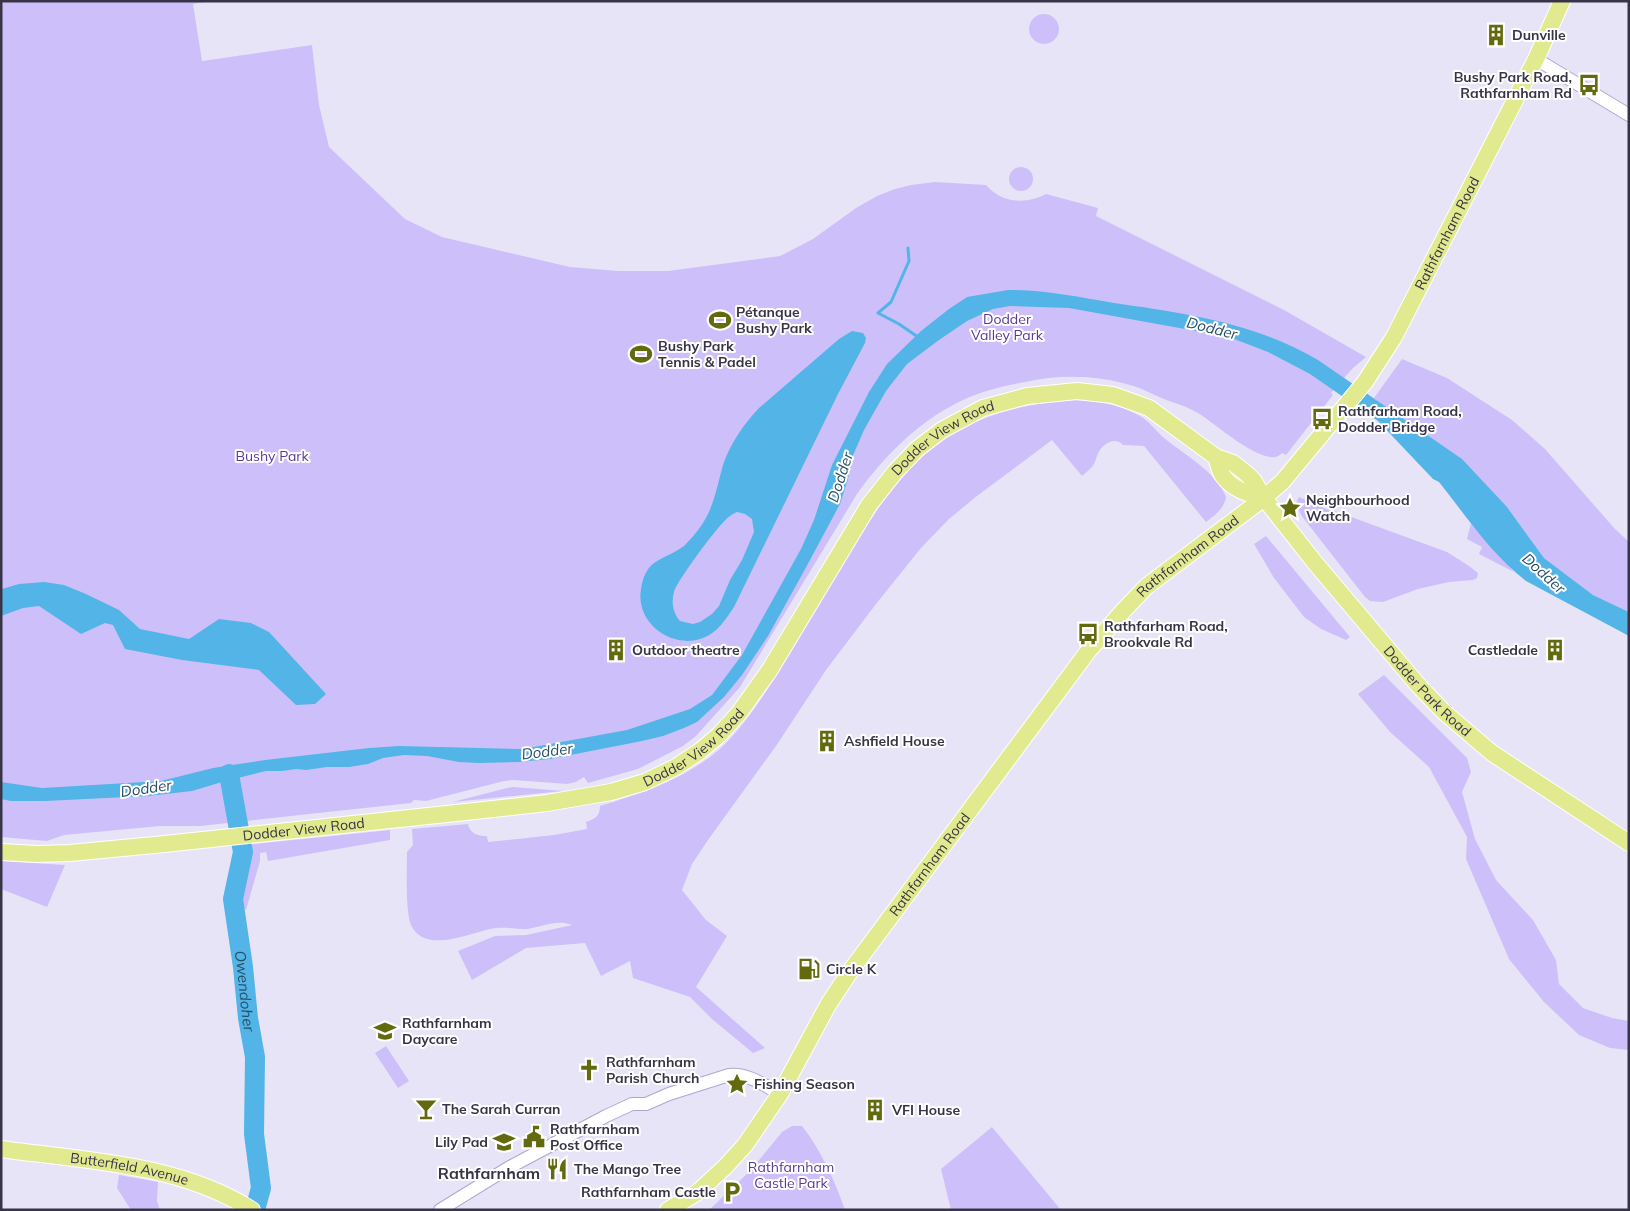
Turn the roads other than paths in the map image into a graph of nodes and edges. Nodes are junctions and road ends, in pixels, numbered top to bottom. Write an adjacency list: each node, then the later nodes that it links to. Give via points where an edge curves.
1 (1562, 1): 2 (main road, Rathfarnham Road)
2 (1536, 59): 3 (street); 4 (main road, Rathfarnham Road, via 1394,337 1348,405)
3 (1629, 115)
4 (1264, 498): 5 (main road, Dodder Park Road, via 1418,685 1458,726 1519,772); 6 (main road, Dodder View Road, via 1236,488 1222,475 1216,457 1138,403 1107,394 1077,391 1013,399 983,408 942,430 895,472 859,521 748,702 719,735 676,767 645,782 548,803 70,853); 7 (main road, Rathfarnham Road, via 1147,586 1089,650 850,970)
5 (1629, 843)
6 (1, 852)
7 (780, 1094): 10 (street, via 738,1074 646,1104 632,1104 508,1168); 11 (main road, Rathfarnham Road, via 726,1166 698,1192); 12 (main road, Rathfarnham Road, via 752,1150)
8 (1, 1149): 9 (main road, Butterfield Avenue, via 150,1170 200,1184)
9 (250, 1209)
10 (440, 1210)
11 (668, 1210)
12 (689, 1210)

